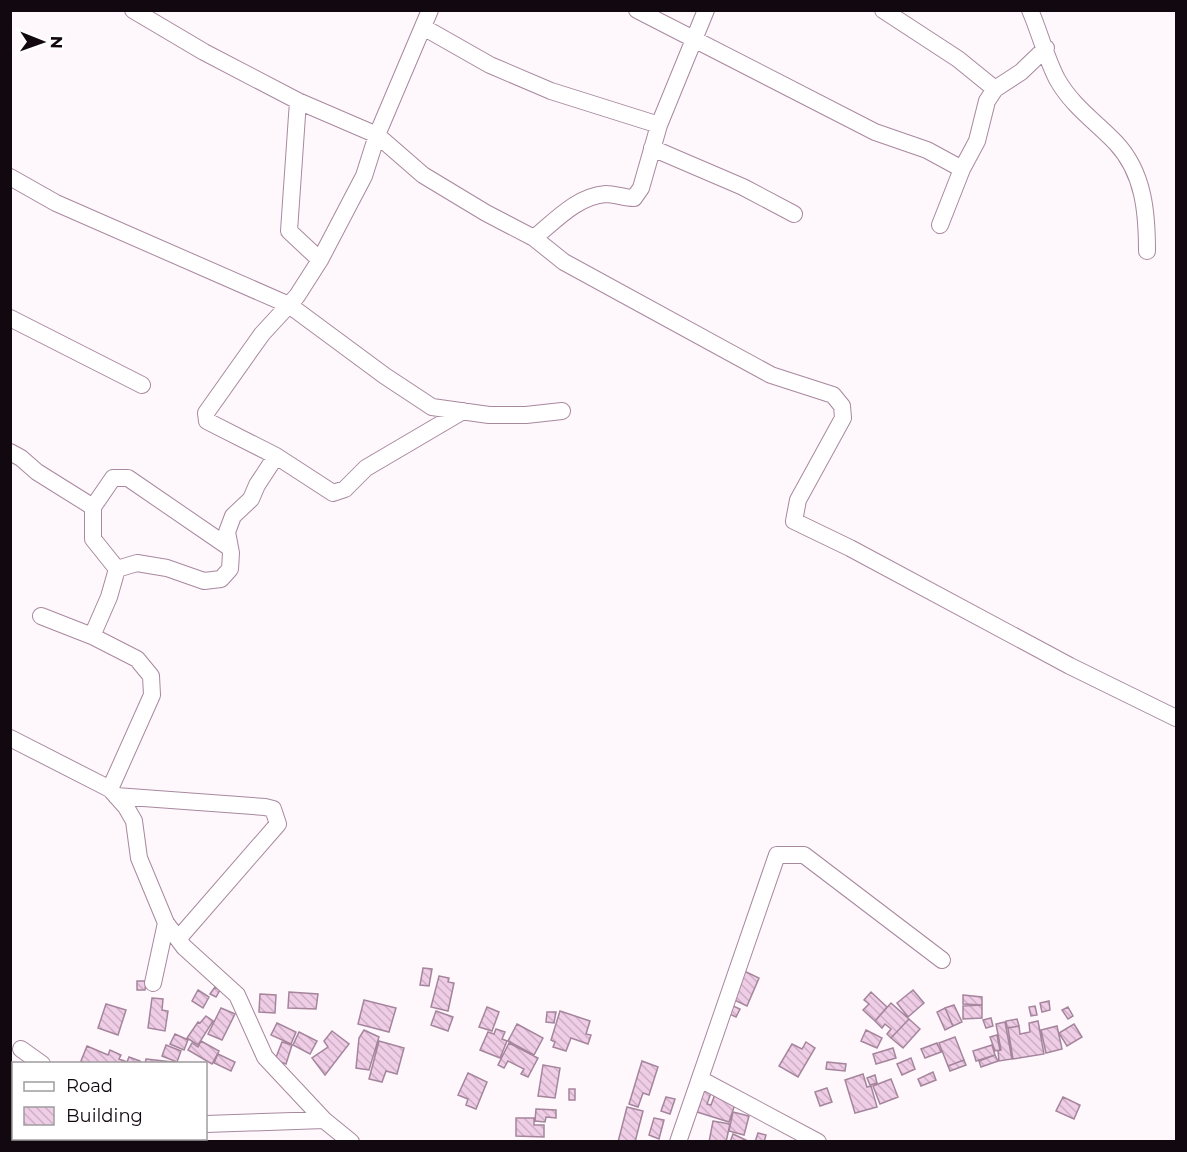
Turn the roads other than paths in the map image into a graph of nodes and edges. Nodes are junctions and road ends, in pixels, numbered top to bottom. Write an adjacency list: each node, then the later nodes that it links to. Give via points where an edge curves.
1 (133, 10): 11 (street)
2 (430, 10): 7 (street)
3 (637, 10): 8 (street)
4 (706, 10): 8 (street)
5 (883, 10): 10 (street, via 958,59)
6 (1030, 10): 9 (street)
7 (423, 27): 12 (street, via 490,65 551,92); 13 (street)
8 (694, 40): 12 (street); 15 (street, via 875,132 927,150)
9 (1046, 48): 10 (street, via 1021,72); 20 (street, via 1057,79 1079,110 1118,145 1135,170 1146,211)
10 (995, 89): 15 (street)
11 (298, 101): 13 (street); 21 (street, via 289,231)
12 (659, 125): 14 (street)
13 (377, 135): 19 (street, via 423,175); 21 (street, via 364,176)
14 (652, 148): 17 (street); 19 (street, via 641,188 634,198 594,195)
15 (962, 169): 18 (street)
16 (10, 177): 22 (street, via 56,202)
17 (794, 214)
18 (940, 225)
19 (534, 237): 34 (street, via 564,262 771,375 833,395 842,406 843,418 798,500 794,521)
20 (1147, 251)
21 (320, 260): 22 (street)
22 (289, 304): 25 (street, via 432,407); 28 (street, via 262,334 206,412 207,421)
23 (10, 318): 24 (street)
24 (142, 385)
25 (463, 411): 26 (street, via 516,415); 28 (street, via 366,468 345,489 333,493)
26 (562, 411)
27 (10, 452): 29 (street)
28 (276, 456): 30 (street, via 251,499 233,516 227,532)
29 (93, 507): 30 (street, via 113,478 128,478); 31 (street, via 93,539)
30 (230, 548): 31 (street, via 230,569 221,579 204,581 137,563)
31 (117, 569): 33 (street)
32 (41, 616): 33 (street)
33 (92, 636): 36 (street, via 137,659 151,676 152,695)
34 (1176, 718)
35 (10, 738): 36 (street)
36 (113, 792): 37 (street, via 134,821 139,858); 38 (street, via 273,809 278,824)
37 (166, 923): 38 (street); 40 (street)
38 (178, 939): 44 (street, via 237,995 265,1057)
39 (942, 960): 43 (street, via 804,855 777,855)
40 (153, 983)
41 (21, 1049): 42 (street)
42 (39, 1062)
43 (700, 1079): 47 (street); 48 (street)
44 (324, 1120): 45 (street); 46 (street)
45 (207, 1124)
46 (351, 1142)
47 (678, 1142)
48 (818, 1142)

